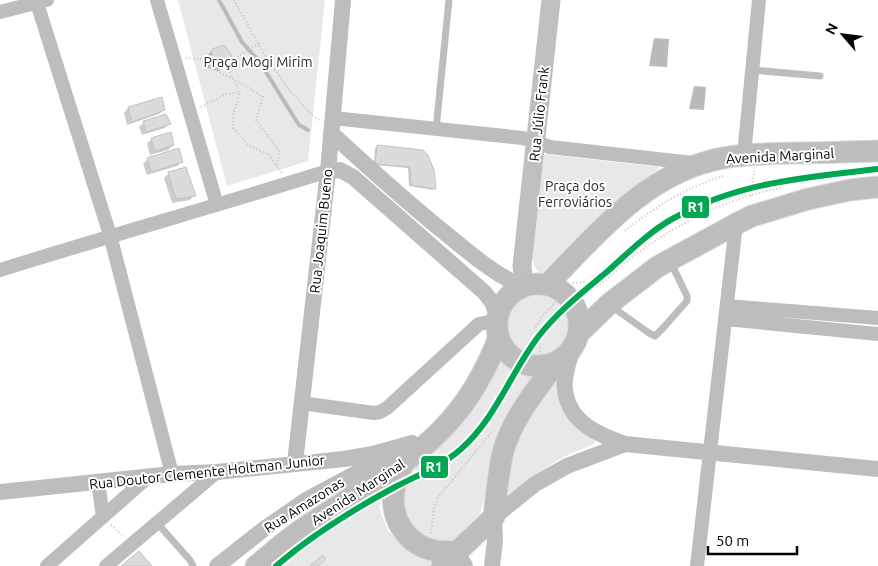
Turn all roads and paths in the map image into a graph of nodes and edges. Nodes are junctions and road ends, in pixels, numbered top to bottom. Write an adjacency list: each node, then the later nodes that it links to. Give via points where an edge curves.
1 (157, 0): 10 (street)
2 (234, 0): 9 (path)
3 (343, 0): 16 (street, Rua Joaquim Bueno)
4 (449, 0): 17 (lane)
5 (551, 0): 18 (main road, Rua Júlio Frank)
6 (759, 0): 11 (street)
7 (40, 1): 8 (street); 29 (street)
8 (0, 12)
9 (259, 44): 13 (path, via 238,57 231,66); 16 (path, via 290,91 313,116)
10 (174, 58): 13 (path, via 202,59); 15 (street)
11 (752, 70): 12 (lane); 20 (street)
12 (820, 76)
13 (234, 80): 14 (path); 22 (path, via 262,97 256,120 280,152)
14 (240, 92): 15 (path, via 226,94); 22 (path, via 232,116 233,128 248,145 269,155)
15 (190, 113): 27 (street)
16 (332, 126): 17 (street); 23 (street, Rua Joaquim Bueno); 34 (street, via 423,215 485,266)
17 (436, 129): 18 (street)
18 (536, 142): 21 (street, via 550,147); 34 (main road, Rua Júlio Frank, via 522,266)
19 (878, 151): 20 (main road, Avenida Marginal)
20 (750, 155): 21 (main road, Avenida Marginal); 28 (path, via 749,211)
21 (700, 164): 35 (main road, Avenida Marginal, via 636,198 605,225)
22 (276, 165): 25 (path)
23 (328, 171): 25 (street); 39 (street, via 340,170 354,177 484,292 492,302); 43 (street, Rua Joaquim Bueno)
24 (728, 175): 30 (path, via 682,192 647,213)
25 (289, 183): 27 (street)
26 (878, 187): 28 (main road, via 808,199)
27 (217, 205): 29 (street)
28 (744, 220): 31 (main road); 37 (street)
29 (110, 235): 32 (street); 53 (street)
30 (620, 235)
31 (669, 260): 36 (main road); 36 (lane, via 687,301 654,336)
32 (0, 270)
33 (580, 276): 35 (path)
34 (523, 287): 35 (main road, via 535,284); 39 (main road, Avenida Marginal, via 506,300)
35 (561, 287): 41 (main road, via 577,311); 42 (path, via 536,327 542,360)
36 (609, 304): 41 (main road)
37 (726, 312): 38 (street); 40 (street); 48 (street)
38 (878, 318)
39 (498, 324): 42 (main road, via 502,345 515,358 527,365); 43 (street, via 479,324 380,412); 44 (main road, Avenida Marginal, via 495,349 470,397)
40 (878, 334)
41 (576, 341): 42 (main road, via 565,356); 47 (street, via 566,374 565,390 571,408 582,423 600,435)
42 (547, 364): 58 (main road, via 514,425 504,451 496,485)
43 (301, 403): 49 (street, Rua Joaquim Bueno)
44 (449, 423): 46 (street, Rua Amazonas); 50 (main road, Avenida Marginal)
45 (494, 428): 61 (path, via 436,499)
46 (412, 443): 49 (street, Rua Doutor Clemente Holtman Junior, via 373,454); 66 (street, Rua Amazonas, via 306,500)
47 (625, 444): 48 (street); 58 (street, via 567,466 535,484)
48 (710, 452): 51 (street); 69 (street)
49 (295, 463): 52 (street, Rua Doutor Clemente Holtman Junior)
50 (403, 464): 61 (main road, via 394,487 396,517 408,537); 67 (main road, Avenida Marginal, via 303,529)
51 (878, 469)
52 (217, 472): 53 (street, Rua Doutor Clemente Holtman Junior); 59 (street)
53 (172, 474): 54 (street, Rua Doutor Clemente Holtman Junior)
54 (148, 477): 55 (street, Rua Doutor Clemente Holtman Junior); 57 (street)
55 (98, 482): 56 (street, Rua Doutor Clemente Holtman Junior); 57 (street)
56 (0, 492)
57 (103, 517): 60 (path); 63 (street)
58 (494, 517): 62 (main road); 68 (street)
59 (157, 523): 60 (street); 65 (lane)
60 (131, 544): 64 (street)
61 (426, 547): 62 (main road)
62 (455, 561)
63 (47, 566)
64 (106, 566)
65 (193, 566)
66 (217, 566)
67 (256, 566)
68 (492, 566)
69 (697, 566)

